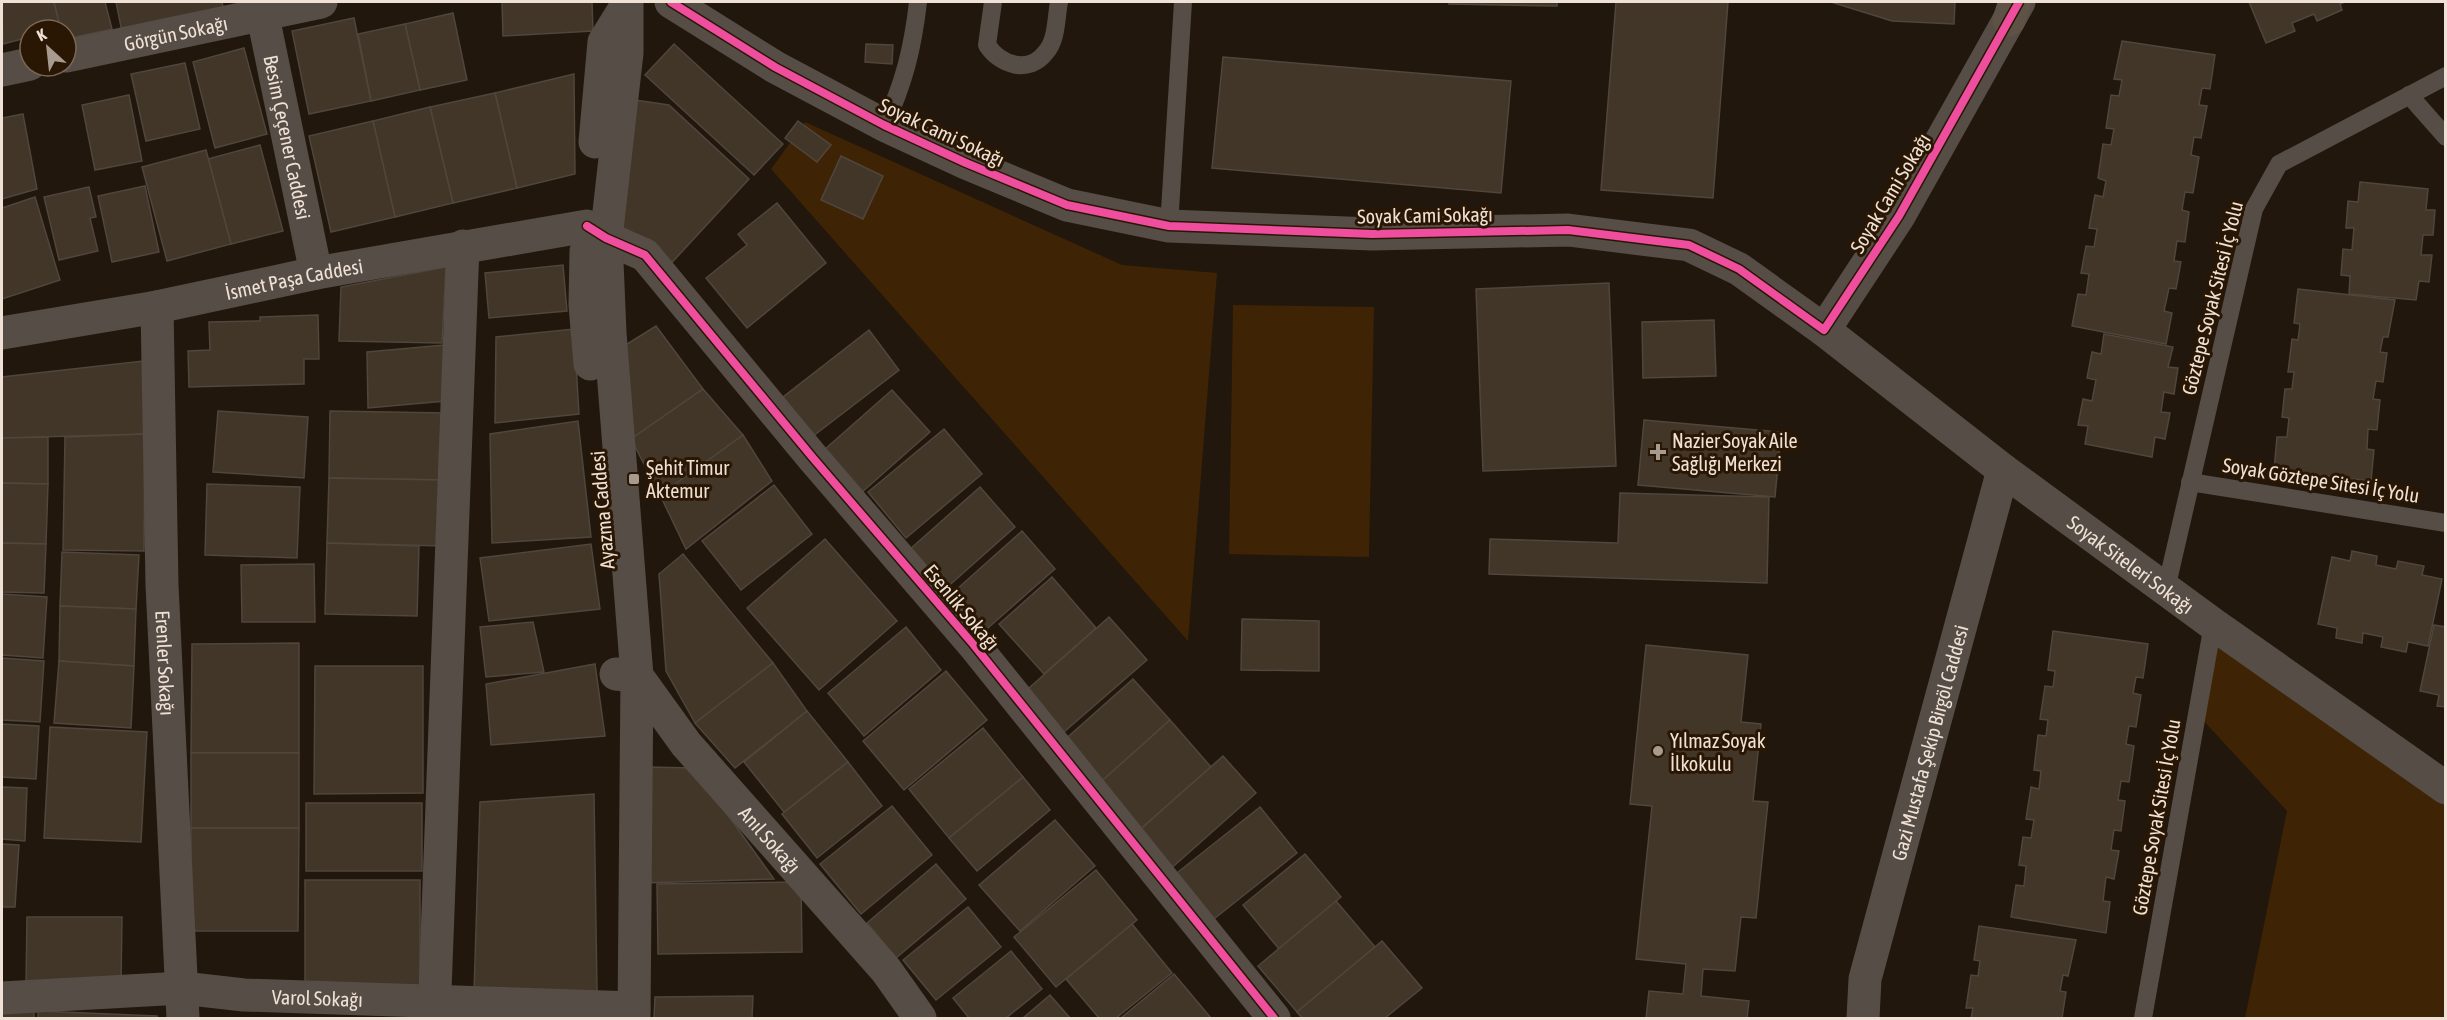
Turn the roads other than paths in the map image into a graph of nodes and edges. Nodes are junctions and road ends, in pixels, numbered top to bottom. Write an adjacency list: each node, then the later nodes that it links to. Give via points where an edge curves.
1 (321, 2): 8 (street, Görgün Sokağı)
2 (671, 2): 15 (street, Soyak Cami Sokağı, via 775,67)
3 (918, 2): 15 (lane, via 909,63)
4 (993, 2): 5 (lane, via 987,45 1002,62 1025,65 1047,52)
5 (1059, 2)
6 (1183, 2): 17 (lane)
7 (626, 5): 18 (street, Ayazma Caddesi, via 604,42)
8 (262, 8): 10 (street, Görgün Sokağı); 20 (street, Besim Çeçener Caddesi)
9 (2014, 8): 22 (street, Soyak Cami Sokağı, via 1899,216)
10 (78, 53)
11 (18, 67): 12 (street)
12 (2, 70)
13 (2445, 76): 14 (lane, Göztepe Soyak Sitesi İç Yolu)
14 (2409, 95): 16 (lane); 25 (lane, Göztepe Soyak Sitesi İç Yolu, via 2279,164 2254,209)
15 (884, 125): 17 (street, Soyak Cami Sokağı, via 1067,205)
16 (2445, 137)
17 (1169, 226): 22 (street, Soyak Cami Sokağı, via 1372,234 1568,230 1689,245 1739,269)
18 (596, 232): 19 (street, İsmet Paşa Caddesi); 29 (street, Ayazma Caddesi, via 585,305); 36 (street, Esenlik Sokağı, via 645,255 973,644)
19 (463, 246): 20 (street, İsmet Paşa Caddesi); 33 (street)
20 (316, 273): 21 (street, İsmet Paşa Caddesi)
21 (157, 307): 23 (street, İsmet Paşa Caddesi); 32 (street, Erenler Sokağı, via 162,585)
22 (1824, 330): 24 (street, Soyak Siteleri Sokağı)
23 (2, 333)
24 (2003, 471): 27 (street, Soyak Siteleri Sokağı); 37 (street, Gazi Mustafa Şekip Birgöl Caddesi, via 1865,979)
25 (2190, 482): 26 (lane, Soyak Göztepe Sitesi İç Yolu); 27 (lane, Göztepe Soyak Sitesi İç Yolu)
26 (2445, 523)
27 (2166, 589): 28 (street, Soyak Siteleri Sokağı)
28 (2213, 624): 30 (street, Soyak Siteleri Sokağı); 38 (lane, Göztepe Soyak Sitesi İç Yolu)
29 (626, 675): 34 (street, Ayazma Caddesi, via 616,762); 35 (street, Anıl Sokağı, via 886,970)
30 (2445, 788)
31 (2, 998): 32 (street, Varol Sokağı)
32 (182, 1003): 33 (street, Varol Sokağı, via 244,995)
33 (435, 1011): 34 (street, Varol Sokağı)
34 (623, 1013)
35 (920, 1018)
36 (1274, 1018)
37 (1863, 1018)
38 (2143, 1018)

